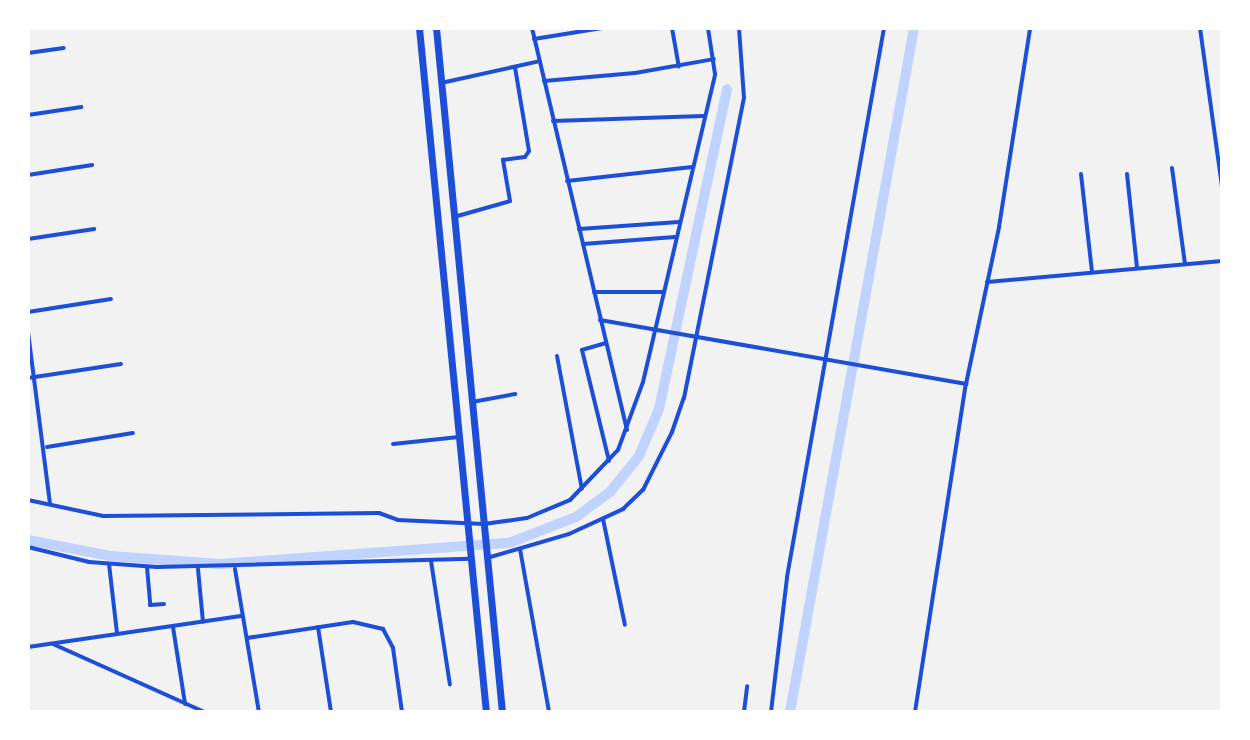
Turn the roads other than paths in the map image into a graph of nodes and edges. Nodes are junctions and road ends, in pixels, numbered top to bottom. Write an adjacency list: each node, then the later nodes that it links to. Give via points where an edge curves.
1 (419, 28): 65 (highway)
2 (436, 28): 21 (highway)
3 (532, 28): 13 (street)
4 (562, 28): 12 (street)
5 (602, 28): 12 (street)
6 (672, 28): 18 (street)
7 (708, 28): 16 (street)
8 (739, 28): 53 (street, via 744,98)
9 (884, 28): 56 (street)
10 (1030, 28): 45 (street)
11 (1200, 28): 33 (street)
12 (563, 35): 13 (street)
13 (534, 39): 17 (street)
14 (64, 48): 15 (street)
15 (28, 53)
16 (714, 59): 18 (street); 24 (street)
17 (540, 61): 19 (street); 20 (street)
18 (679, 66): 20 (street)
19 (515, 67): 21 (street); 34 (street, via 529,151 501,164 510,201)
20 (544, 81): 25 (street)
21 (441, 83): 34 (highway)
22 (81, 107): 23 (street)
23 (28, 115)
24 (703, 116): 25 (street); 27 (street)
25 (553, 121): 32 (street)
26 (92, 165): 31 (street)
27 (693, 166): 32 (street); 35 (street)
28 (1172, 168): 42 (street)
29 (1081, 174): 44 (street)
30 (1127, 174): 43 (street)
31 (28, 175)
32 (567, 181): 37 (street)
33 (1222, 187)
34 (454, 217): 62 (highway)
35 (679, 222): 37 (street); 38 (street)
36 (94, 229): 39 (street)
37 (579, 229): 40 (street)
38 (675, 237): 40 (street); 47 (street)
39 (28, 239)
40 (583, 244): 46 (street)
41 (1222, 261): 42 (street)
42 (1185, 264): 43 (street)
43 (1137, 268): 44 (street)
44 (1092, 272): 45 (street)
45 (987, 282): 60 (street)
46 (594, 292): 47 (street); 50 (street)
47 (664, 292): 51 (street)
48 (111, 299): 49 (street)
49 (28, 312)
50 (600, 320): 51 (street); 54 (street)
51 (656, 331): 53 (street); 63 (street)
52 (28, 332): 58 (street)
53 (691, 340): 56 (street); 72 (street, via 679,416 643,490)
54 (606, 343): 63 (street); 68 (street, via 582,350)
55 (557, 356): 69 (street)
56 (824, 356): 60 (street); 106 (street)
57 (121, 364): 58 (street)
58 (35, 377): 59 (street); 67 (street)
59 (28, 378)
60 (966, 384): 107 (street)
61 (515, 394): 62 (street)
62 (472, 402): 74 (highway)
63 (627, 432): 68 (street)
64 (133, 433): 67 (street)
65 (459, 437): 66 (street); 73 (highway)
66 (393, 444)
67 (47, 447): 71 (street)
68 (609, 461): 69 (street)
69 (582, 489): 74 (street, via 548,512)
70 (28, 500): 71 (street)
71 (50, 505): 73 (street, via 103,516 379,513 398,520)
72 (603, 519): 76 (street); 87 (street)
73 (467, 520): 74 (street); 78 (highway)
74 (484, 526): 77 (highway)
75 (28, 547): 80 (street)
76 (520, 549): 77 (street); 104 (street)
77 (487, 556): 103 (highway)
78 (471, 557): 79 (street); 102 (highway)
79 (431, 561): 83 (street); 95 (street)
80 (109, 564): 81 (street); 90 (street)
81 (147, 567): 82 (street); 84 (street, via 150,605)
82 (198, 568): 83 (street); 86 (street)
83 (235, 569): 85 (street)
84 (164, 604)
85 (241, 616): 86 (street); 92 (street)
86 (203, 622): 88 (street)
87 (625, 625)
88 (173, 626): 90 (street); 97 (street)
89 (318, 627): 92 (street); 100 (street); 101 (street, via 353,622 383,629 393,648)
90 (117, 634): 93 (street)
91 (28, 638): 94 (street)
92 (247, 638): 99 (street)
93 (52, 644): 94 (street); 97 (street)
94 (29, 647)
95 (450, 685)
96 (747, 686): 105 (street)
97 (185, 704): 98 (street)
98 (204, 712)
99 (259, 712)
100 (331, 712)
101 (402, 712)
102 (486, 712)
103 (502, 712)
104 (549, 712)
105 (744, 712)
106 (771, 712)
107 (915, 712)

